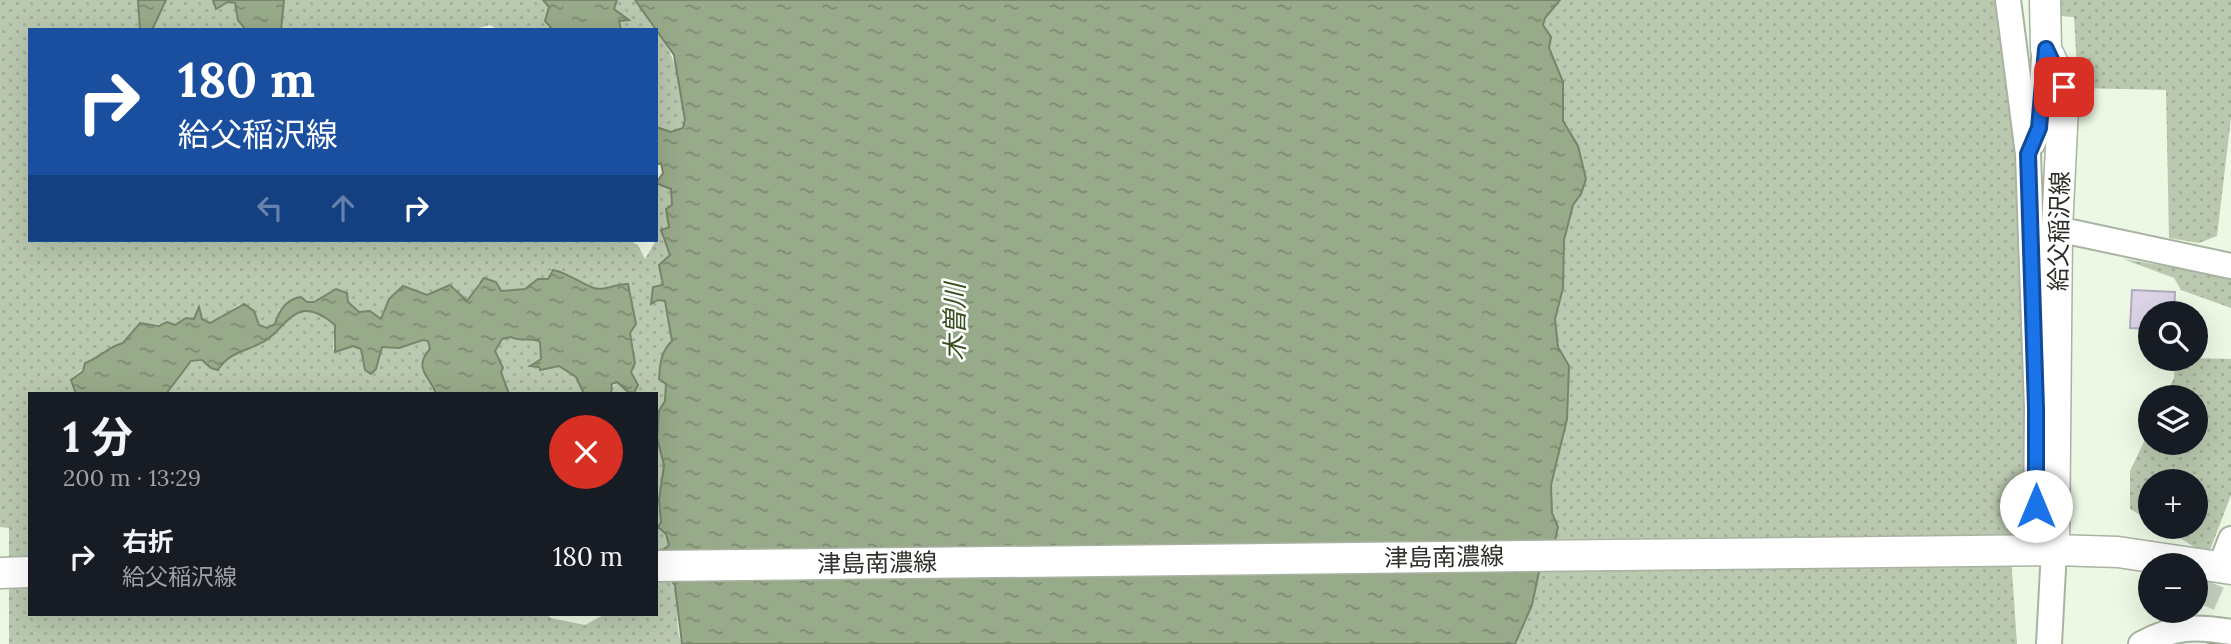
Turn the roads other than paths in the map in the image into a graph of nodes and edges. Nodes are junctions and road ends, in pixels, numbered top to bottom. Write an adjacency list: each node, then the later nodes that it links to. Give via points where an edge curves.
1 (2008, 0): 5 (street)
2 (2034, 0): 4 (street)
3 (2045, 0): 4 (main road, 給父稲沢線)
4 (2046, 49): 5 (street, via 2039,128); 6 (main road, 給父稲沢線, via 2064,87)
5 (2028, 154): 8 (street)
6 (2057, 229): 7 (street); 8 (main road, 給父稲沢線)
7 (2231, 266)
8 (2038, 544): 9 (main road, 津島南濃線); 10 (main road, 津島南濃線); 14 (street)
9 (2229, 555)
10 (658, 566)
11 (28, 572): 12 (main road)
12 (0, 573)
13 (2231, 632): 15 (street, via 2199,615)
14 (2049, 644)
15 (2141, 644)

